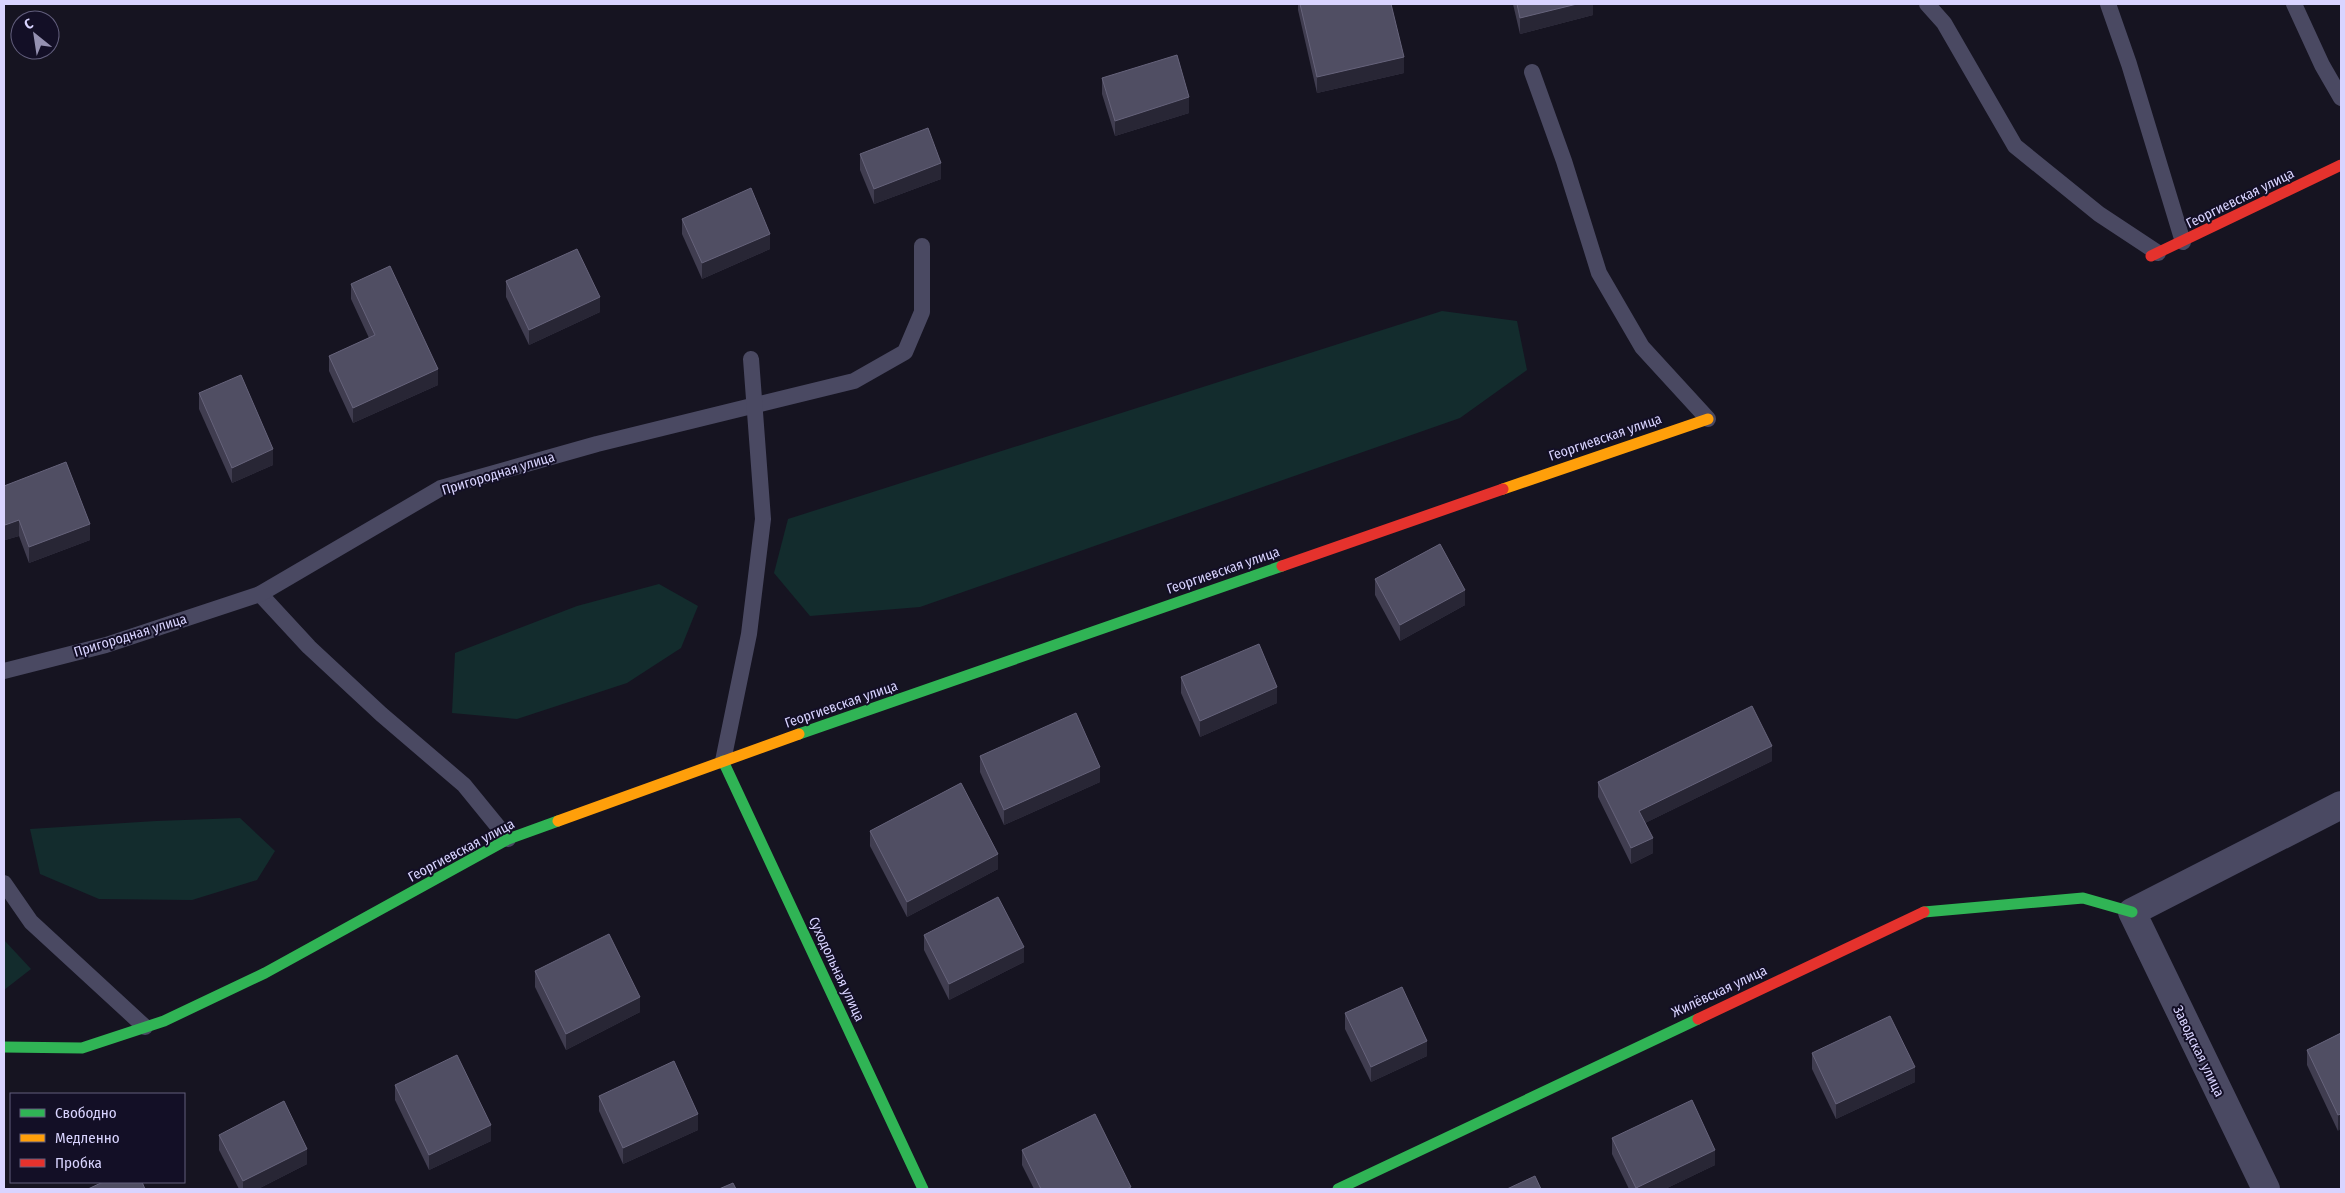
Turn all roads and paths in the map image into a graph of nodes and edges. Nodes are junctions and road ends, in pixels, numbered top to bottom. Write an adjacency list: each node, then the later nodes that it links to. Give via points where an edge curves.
1 (1927, 4): 9 (lane, via 1944,23 2015,146)
2 (2108, 4): 7 (lane)
3 (2294, 4): 5 (lane)
4 (1532, 72): 12 (lane, via 1599,272 1642,347)
5 (2341, 98)
6 (2341, 166): 7 (street, Георгиевская улица)
7 (2183, 242): 9 (street, Георгиевская улица)
8 (922, 246): 11 (lane, Пригородная улица, via 922,312 905,352 854,381)
9 (2155, 255)
10 (751, 359): 11 (lane)
11 (755, 406): 13 (lane, Пригородная улица, via 597,444 440,488); 15 (lane, via 763,519 749,634)
12 (1708, 419): 15 (street, Георгиевская улица)
13 (260, 594): 14 (lane, Пригородная улица, via 106,644); 17 (lane, via 381,714 464,785)
14 (4, 671)
15 (723, 761): 17 (street, Георгиевская улица); 22 (street, Суходольная улица)
16 (2341, 804): 19 (street)
17 (508, 839): 20 (street, Георгиевская улица, via 265,973)
18 (4, 883): 20 (lane, via 31,922)
19 (2132, 912): 23 (street, Жилёвская улица, via 2083,898 1928,910); 24 (street, Заводская улица)
20 (145, 1027): 21 (street, Георгиевская улица, via 82,1048)
21 (4, 1047)
22 (923, 1189)
23 (1338, 1189)
24 (2266, 1189)

